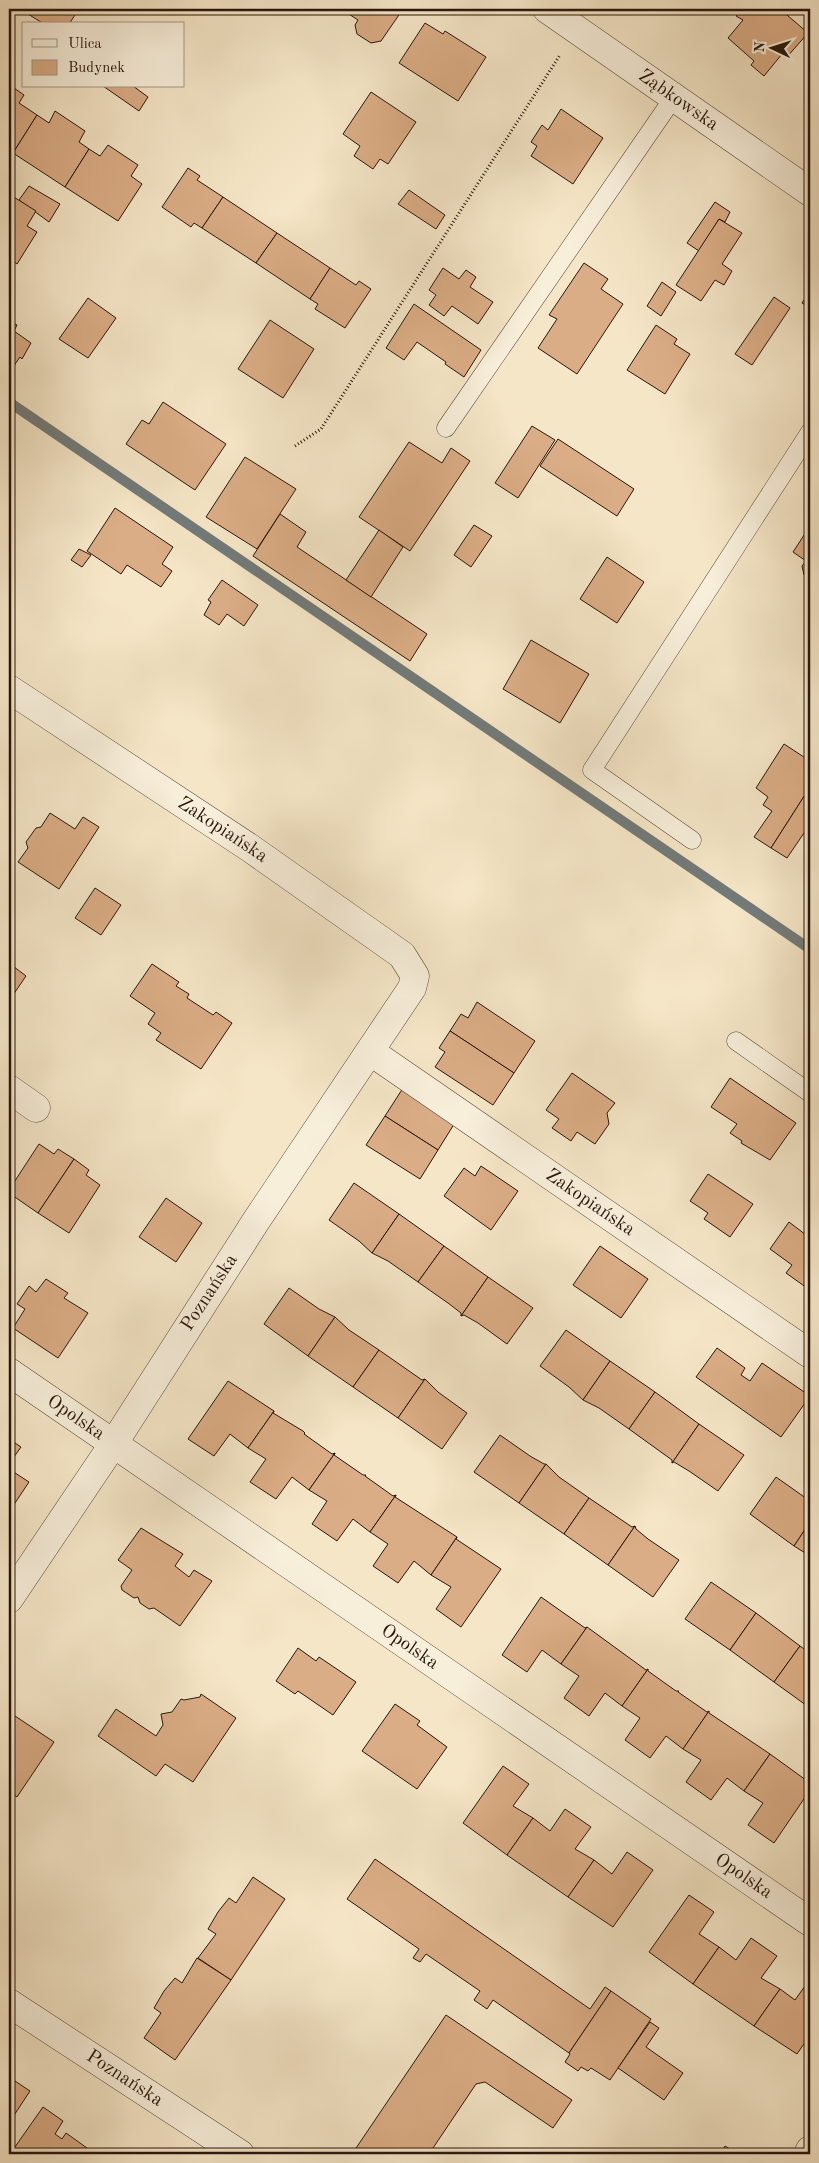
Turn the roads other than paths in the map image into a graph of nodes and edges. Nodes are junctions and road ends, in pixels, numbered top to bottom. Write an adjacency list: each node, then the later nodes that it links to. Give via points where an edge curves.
1 (547, 9): 2 (street, Ząbkowska)
2 (674, 96): 3 (street, Ząbkowska); 4 (lane)
3 (810, 192)
4 (446, 428)
5 (810, 432): 7 (lane, via 592,770)
6 (9, 689): 8 (street, Zakopiańska, via 250,848 402,955 415,976)
7 (692, 840)
8 (412, 988): 10 (street, Poznańska)
9 (736, 1041): 12 (lane)
10 (371, 1052): 14 (street, Zakopiańska); 16 (street, Poznańska, via 256,1221)
11 (9, 1089): 13 (street)
12 (810, 1093)
13 (36, 1108)
14 (810, 1354)
15 (9, 1372): 16 (street, Opolska)
16 (114, 1443): 17 (street, Poznańska); 18 (street, Opolska)
17 (9, 1599)
18 (810, 1922)
19 (9, 2003): 21 (street, Poznańska)
20 (810, 2150): 22 (street)
21 (240, 2154)
22 (808, 2154)

